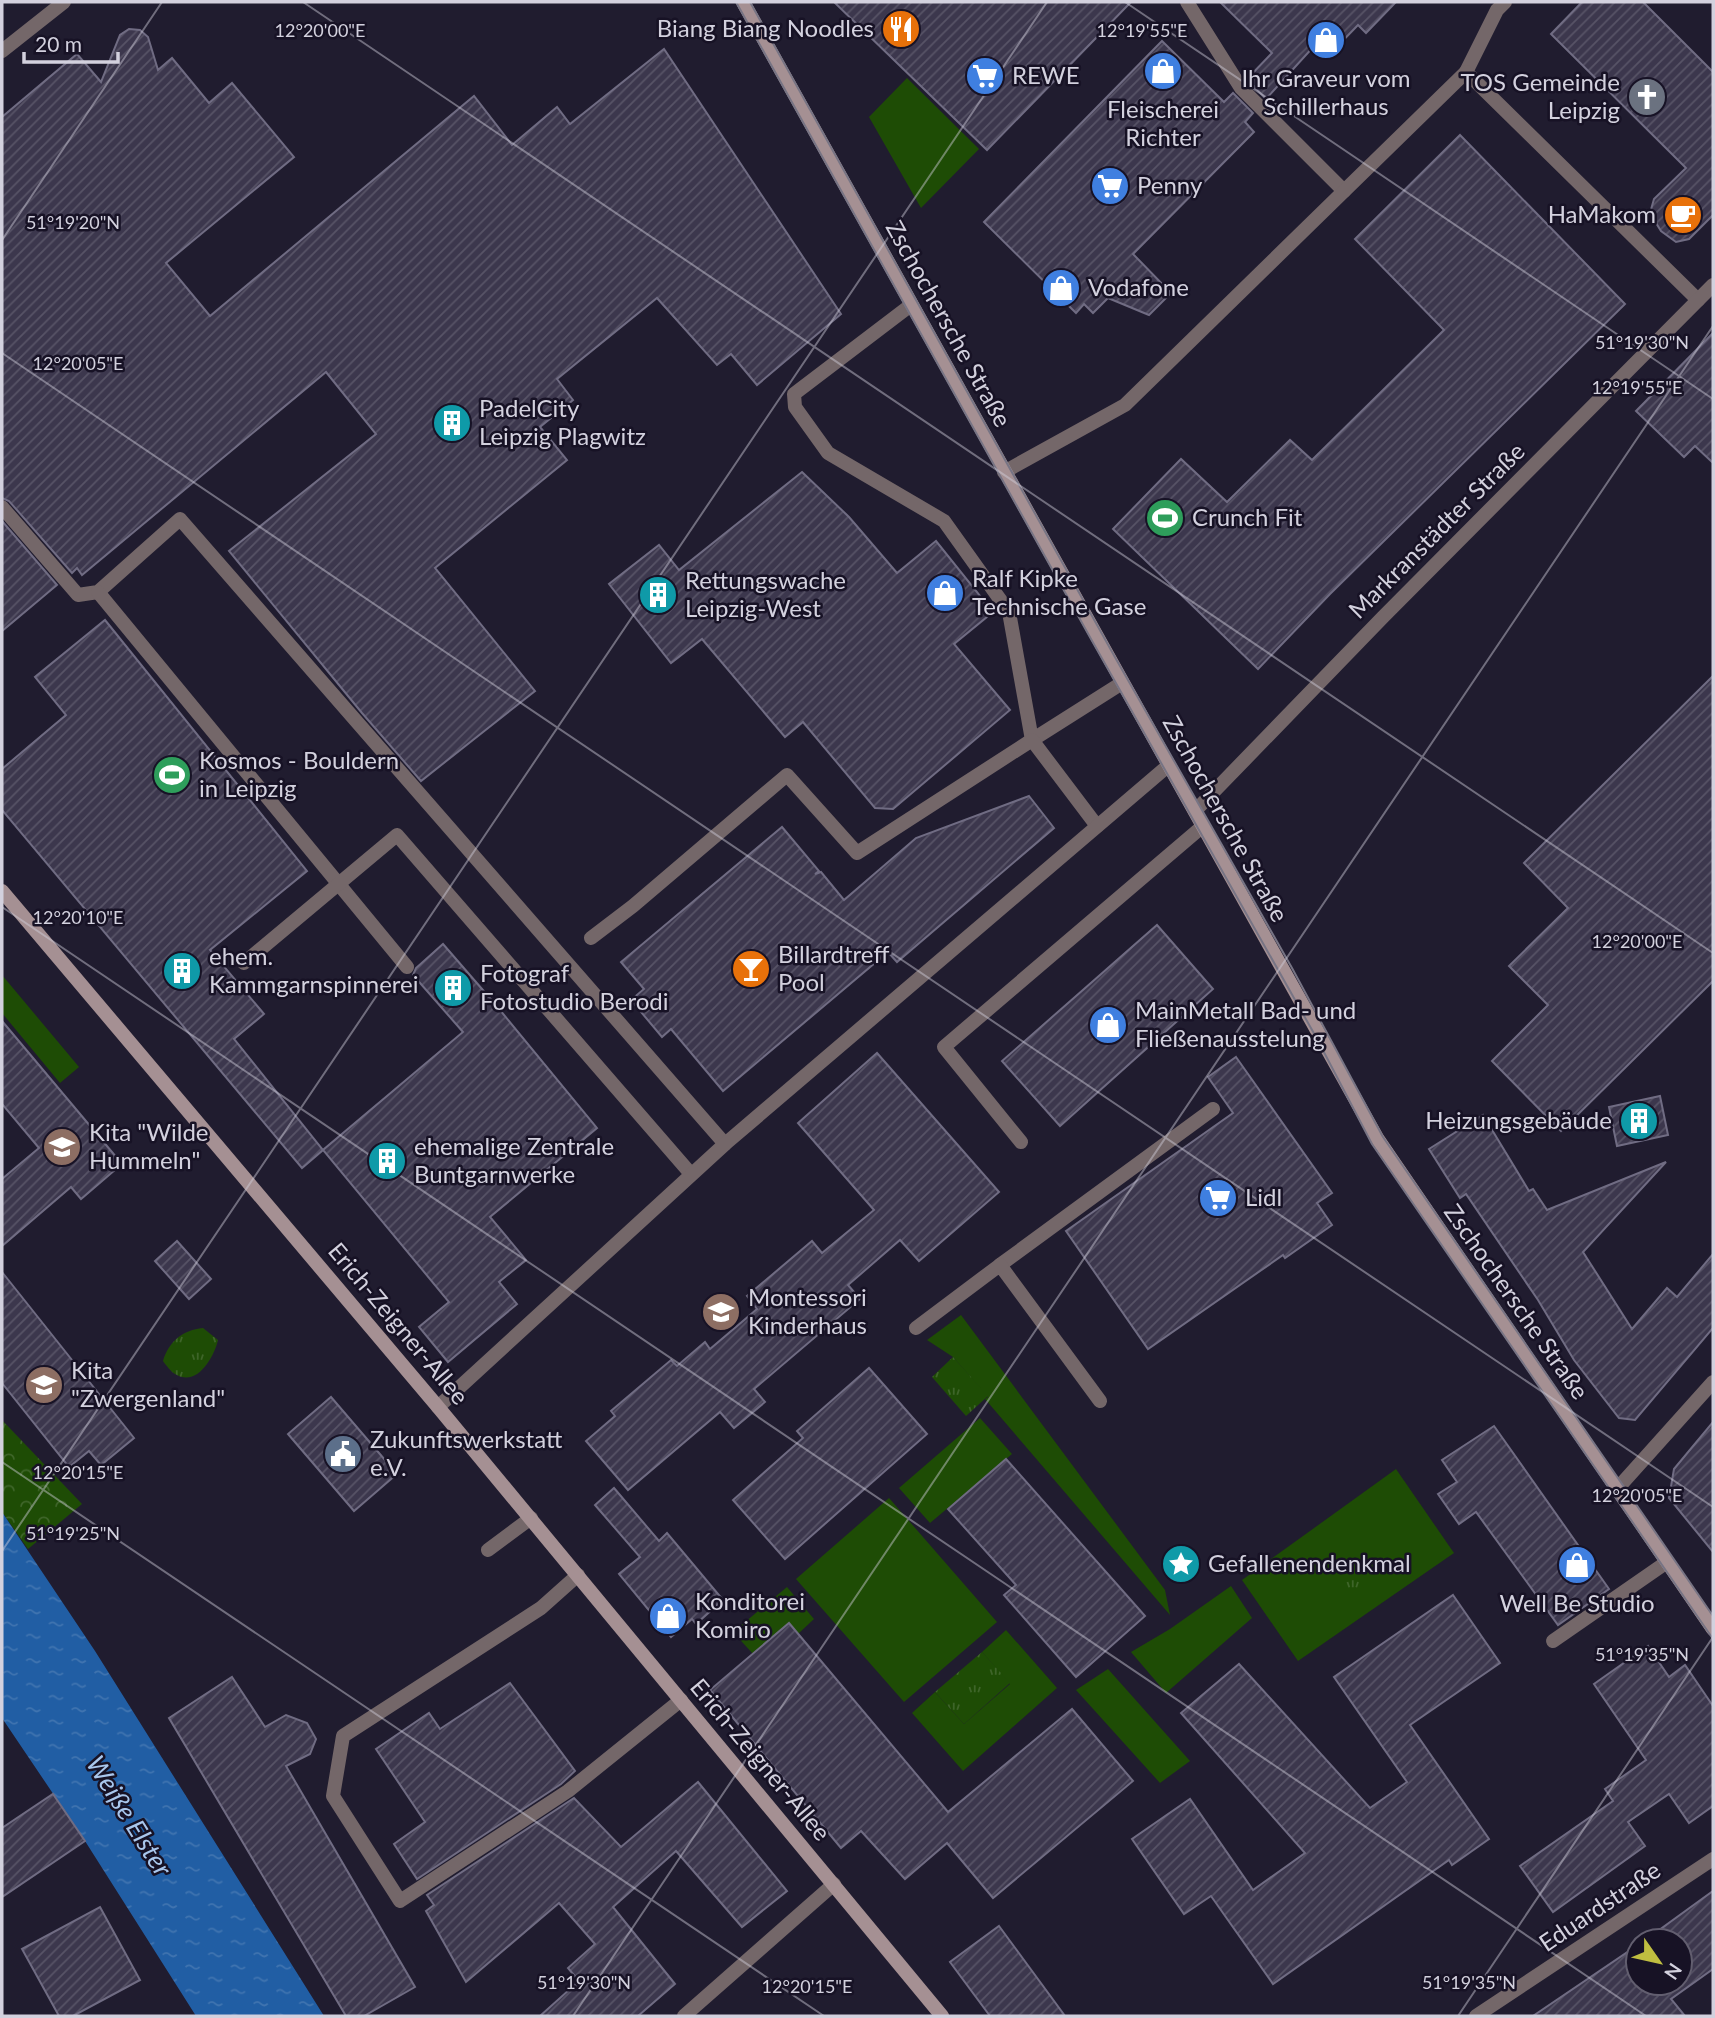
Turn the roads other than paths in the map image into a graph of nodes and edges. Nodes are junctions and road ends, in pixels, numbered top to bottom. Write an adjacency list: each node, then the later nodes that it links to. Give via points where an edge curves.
1 (64, 2): 5 (street)
2 (743, 2): 10 (main road, Zschochersche Straße)
3 (1187, 2): 7 (street, via 1241,88)
4 (1505, 2): 6 (street)
5 (2, 51)
6 (1466, 72): 7 (street); 9 (street)
7 (1344, 191): 11 (street, via 1125,405)
8 (1713, 285): 9 (street, Markranstädter Straße)
9 (1698, 300): 17 (street, Markranstädter Straße)
10 (911, 305): 11 (main road, Zschochersche Straße); 15 (street, via 794,394 795,407 828,453 944,521 1009,612)
11 (1003, 472): 14 (main road, Zschochersche Straße)
12 (2, 507): 13 (street, via 78,595)
13 (98, 592): 20 (street); 27 (street, via 180,519)
14 (1122, 683): 15 (street); 16 (main road, Zschochersche Straße)
15 (1032, 740): 18 (street); 22 (street, via 857,853 787,775)
16 (1169, 765): 17 (main road, Zschochersche Straße); 18 (street)
17 (1195, 811): 19 (main road, Zschochersche Straße)
18 (1097, 826): 27 (street)
19 (1203, 826): 26 (street, via 944,1047); 34 (main road, Zschochersche Straße, via 1377,1138)
20 (341, 885): 23 (street); 24 (street); 28 (street, via 397,835)
21 (2, 891): 33 (main road, Erich-Zeigner-Allee)
22 (591, 938)
23 (244, 963)
24 (407, 967)
25 (1213, 1109): 29 (street)
26 (1021, 1142)
27 (724, 1144): 28 (street)
28 (691, 1174): 33 (street)
29 (1000, 1265): 30 (street); 32 (street)
30 (915, 1328)
31 (1713, 1382): 34 (street)
32 (1101, 1401)
33 (438, 1407): 35 (main road, Erich-Zeigner-Allee)
34 (1617, 1489): 37 (main road, Zschochersche Straße)
35 (531, 1518): 36 (street); 38 (main road, Erich-Zeigner-Allee)
36 (488, 1550)
37 (1667, 1562): 39 (main road, Zschochersche Straße); 40 (street)
38 (578, 1575): 41 (main road, Erich-Zeigner-Allee); 41 (street, via 541,1608 343,1736 333,1796 400,1901 568,1791)
39 (1713, 1629)
40 (1553, 1641)
41 (681, 1700): 43 (main road, Erich-Zeigner-Allee)
42 (1713, 1859): 46 (street, Eduardstraße)
43 (834, 1884): 44 (street); 45 (main road, Erich-Zeigner-Allee)
44 (684, 2016)
45 (942, 2016)
46 (1476, 2016)

